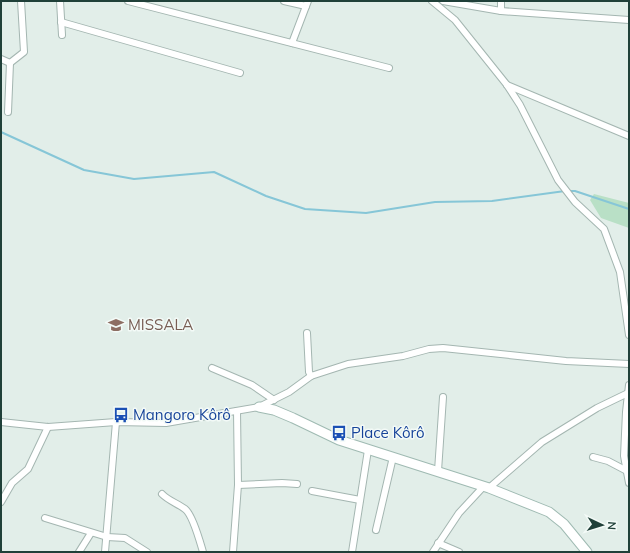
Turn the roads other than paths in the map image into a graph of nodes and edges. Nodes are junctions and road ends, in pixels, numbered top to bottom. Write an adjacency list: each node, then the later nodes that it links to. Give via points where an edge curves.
1 (21, 1): 15 (street, via 24,52)
2 (60, 1): 11 (street)
3 (128, 1): 13 (street)
4 (284, 1): 8 (street)
5 (432, 1): 18 (street, via 455,20)
6 (443, 1): 9 (street)
7 (501, 1): 9 (street)
8 (307, 4): 13 (street)
9 (501, 11): 10 (street)
10 (629, 20)
11 (61, 22): 12 (street); 17 (street)
12 (62, 35)
13 (292, 43): 16 (street)
14 (1, 60): 15 (street)
15 (10, 63): 19 (street)
16 (389, 68)
17 (240, 73)
18 (507, 85): 20 (street); 22 (street, via 558,180 575,202 604,229 620,272)
19 (8, 112)
20 (629, 136)
21 (308, 333): 25 (street)
22 (629, 335)
23 (629, 364): 25 (street, via 566,362 443,348 348,364)
24 (212, 368): 29 (street, via 252,385)
25 (311, 376): 29 (street, via 295,389)
26 (629, 385): 27 (street)
27 (628, 393): 39 (street, via 624,456); 43 (street, via 597,408 542,442)
28 (443, 397): 38 (street)
29 (274, 400): 30 (street)
30 (259, 407): 31 (street); 35 (street, via 274,410 339,440)
31 (237, 411): 33 (street, via 166,423); 42 (street)
32 (1, 422): 34 (street)
33 (116, 422): 34 (street); 51 (street)
34 (48, 427): 47 (street, via 28,469 12,483)
35 (368, 450): 37 (street); 46 (street)
36 (593, 457): 39 (street, via 608,461)
37 (393, 458): 38 (street); 49 (street)
38 (438, 471): 43 (street)
39 (627, 471): 40 (street)
40 (629, 483)
41 (297, 484): 42 (street, via 282,482)
42 (238, 486): 57 (street)
43 (487, 487): 52 (street, via 459,513); 61 (street, via 549,512 564,524)
44 (312, 491): 46 (street)
45 (162, 494): 56 (street, via 191,516)
46 (360, 500): 58 (street)
47 (1, 501)
48 (45, 518): 50 (street)
49 (376, 530)
50 (91, 532): 51 (street); 53 (street)
51 (106, 538): 54 (street); 55 (street, via 125,538)
52 (438, 543): 59 (street); 60 (street)
53 (79, 552)
54 (106, 552)
55 (147, 552)
56 (203, 552)
57 (233, 552)
58 (352, 552)
59 (433, 552)
60 (460, 552)
61 (587, 552)

